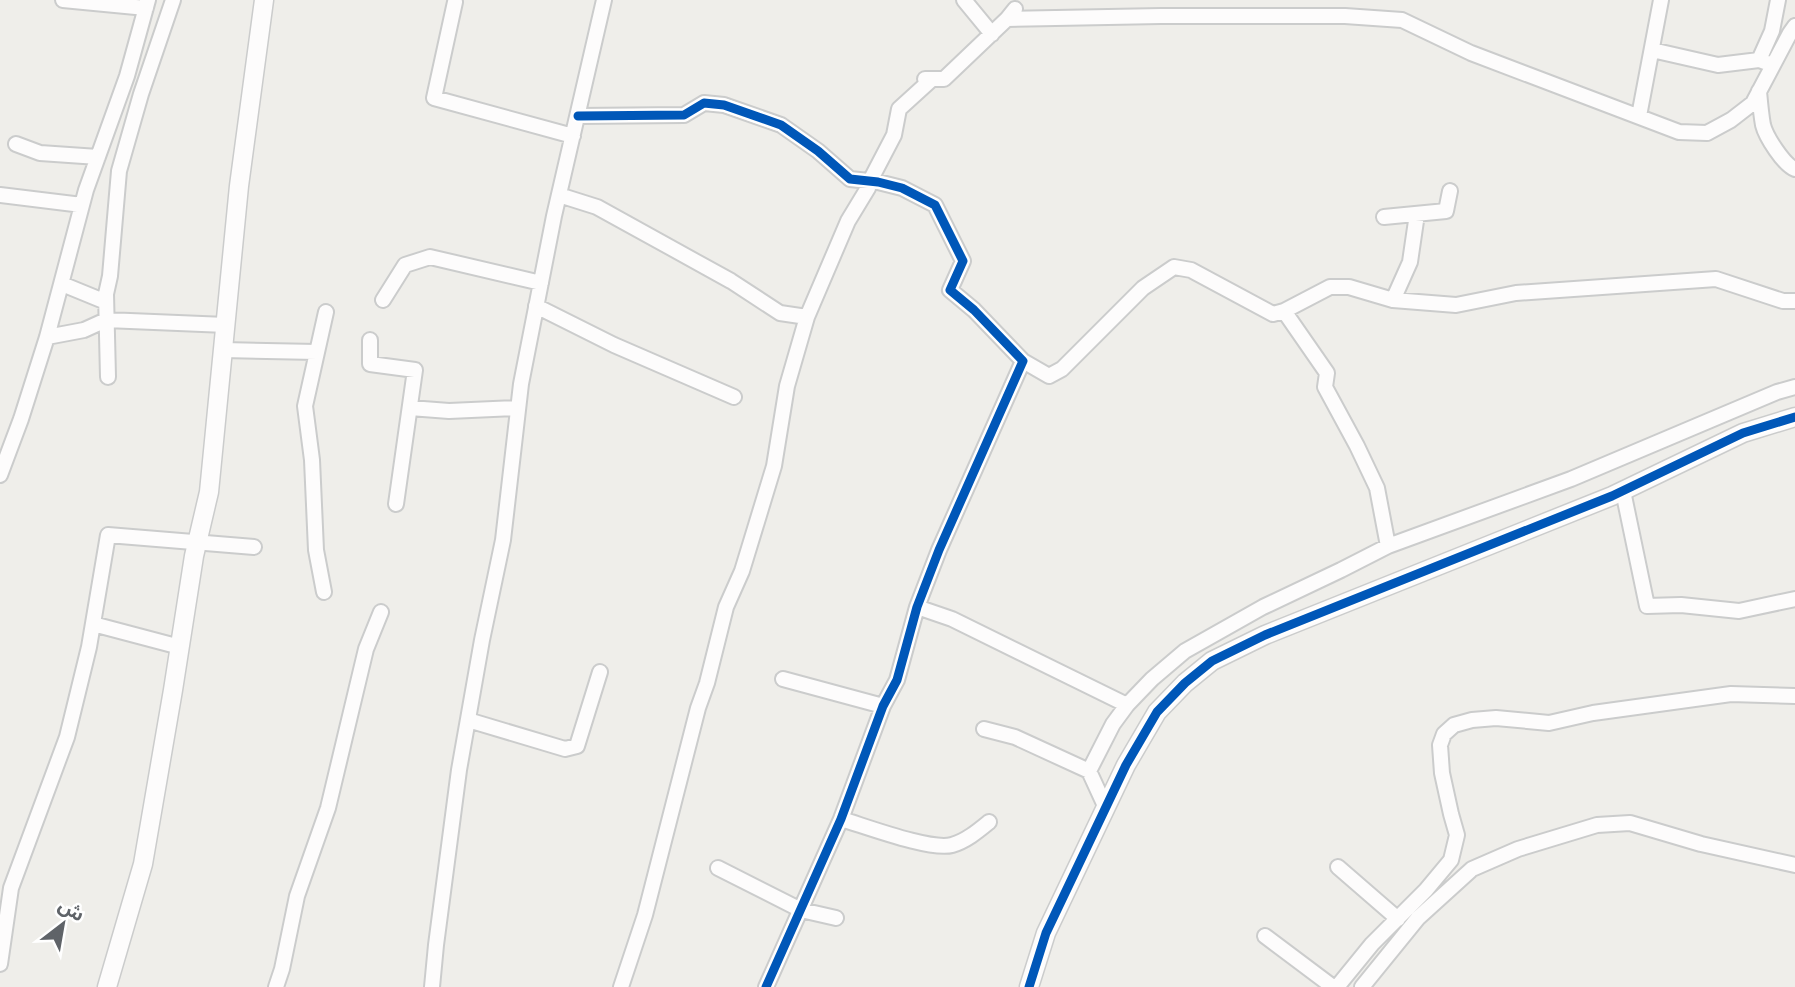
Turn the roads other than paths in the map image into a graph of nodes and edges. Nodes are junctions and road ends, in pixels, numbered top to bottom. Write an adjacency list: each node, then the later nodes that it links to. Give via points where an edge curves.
1 (63, 0): 9 (street)
2 (173, 0): 33 (street, via 119,171)
3 (264, 0): 39 (street)
4 (604, 0): 15 (street)
5 (964, 0): 11 (street)
6 (1661, 0): 12 (street)
7 (1778, 0): 13 (street)
8 (455, 2): 17 (street, via 435,98)
9 (147, 4): 19 (street)
10 (1795, 26): 13 (street)
11 (992, 34): 16 (street, via 1011,14 1402,20 1471,53); 21 (street, via 944,79 926,79 899,109 894,135)
12 (1651, 50): 13 (street, via 1718,65); 16 (street)
13 (1766, 63): 14 (street)
14 (1759, 91): 16 (street, via 1753,103 1707,133 1679,132); 20 (street, via 1763,128)
15 (578, 116): 17 (street); 21 (street, via 684,115 704,103 724,105 781,125 850,179)
16 (1639, 116)
17 (573, 136): 24 (street)
18 (16, 144): 19 (street, via 40,153)
19 (98, 157): 25 (street)
20 (1795, 169)
21 (870, 181): 37 (street); 44 (street, via 902,188 935,205 963,261 950,290)
22 (1450, 191): 26 (street, via 1446,211)
23 (0, 195): 25 (street)
24 (559, 195): 28 (street); 37 (street, via 597,207 780,313)
25 (82, 205): 29 (street)
26 (1417, 214): 27 (street); 31 (street, via 1410,262)
27 (1384, 216)
28 (541, 283): 30 (street, via 430,257 405,265); 34 (street)
29 (62, 284): 33 (street); 40 (street)
30 (383, 300)
31 (1393, 300): 32 (street, via 1456,305 1516,293 1716,279); 35 (street, via 1330,287)
32 (1795, 301)
33 (106, 302): 38 (street)
34 (536, 306): 47 (street); 49 (street)
35 (1284, 311): 44 (street, via 1273,314 1191,270 1174,267 1143,288 1062,369 1049,376); 55 (street, via 1326,373 1325,387 1377,488)
36 (326, 312): 43 (street)
37 (807, 317): 85 (street, via 787,386 774,466 726,607 645,915)
38 (106, 320): 39 (street); 40 (street, via 84,330); 45 (street)
39 (226, 325): 42 (street)
40 (47, 337): 51 (street)
41 (370, 340): 48 (street, via 370,364 415,370)
42 (223, 350): 43 (street); 54 (street, via 209,492)
43 (317, 352): 57 (street, via 305,406 316,550)
44 (1023, 361): 59 (street)
45 (108, 377)
46 (1795, 387): 55 (street, via 1571,480)
47 (734, 397)
48 (410, 408): 49 (street); 53 (street)
49 (517, 408): 68 (street, via 502,540)
50 (1795, 417): 52 (street, via 1743,433)
51 (0, 475)
52 (1623, 491): 58 (street, via 1647,606 1739,611); 71 (street, via 1265,635 1212,661 1157,712)
53 (397, 504)
54 (198, 542): 56 (street); 61 (street, via 108,535); 62 (street)
55 (1388, 545): 66 (street, via 1185,651)
56 (254, 547)
57 (324, 592)
58 (1795, 598)
59 (917, 607): 66 (street, via 952,619); 67 (street, via 897,680)
60 (381, 612): 83 (street, via 366,649 328,808 298,896)
61 (93, 624): 62 (street); 81 (street, via 67,737 10,888)
62 (180, 647): 82 (street, via 143,863)
63 (600, 672): 68 (street, via 577,746 565,749)
64 (783, 679): 67 (street)
65 (1795, 695): 79 (street, via 1731,694 1549,723 1496,718 1454,724 1440,745 1457,835 1451,860)
66 (1127, 705): 70 (street)
67 (883, 706): 72 (street)
68 (468, 720): 84 (street)
69 (984, 729): 70 (street, via 1015,737)
70 (1089, 771): 71 (street)
71 (1106, 808): 87 (street, via 1046,933)
72 (841, 819): 73 (street, via 930,846 951,846); 77 (street)
73 (989, 822)
74 (1795, 866): 89 (street, via 1630,823 1597,825 1518,849 1472,869 1418,918)
75 (1338, 867): 79 (street)
76 (718, 868): 77 (street)
77 (801, 910): 78 (street); 86 (street)
78 (836, 918)
79 (1398, 919): 88 (street)
80 (1265, 936): 88 (street)
81 (0, 964)
82 (107, 987)
83 (276, 987)
84 (432, 987)
85 (621, 987)
86 (766, 987)
87 (1029, 987)
88 (1335, 987)
89 (1362, 987)

